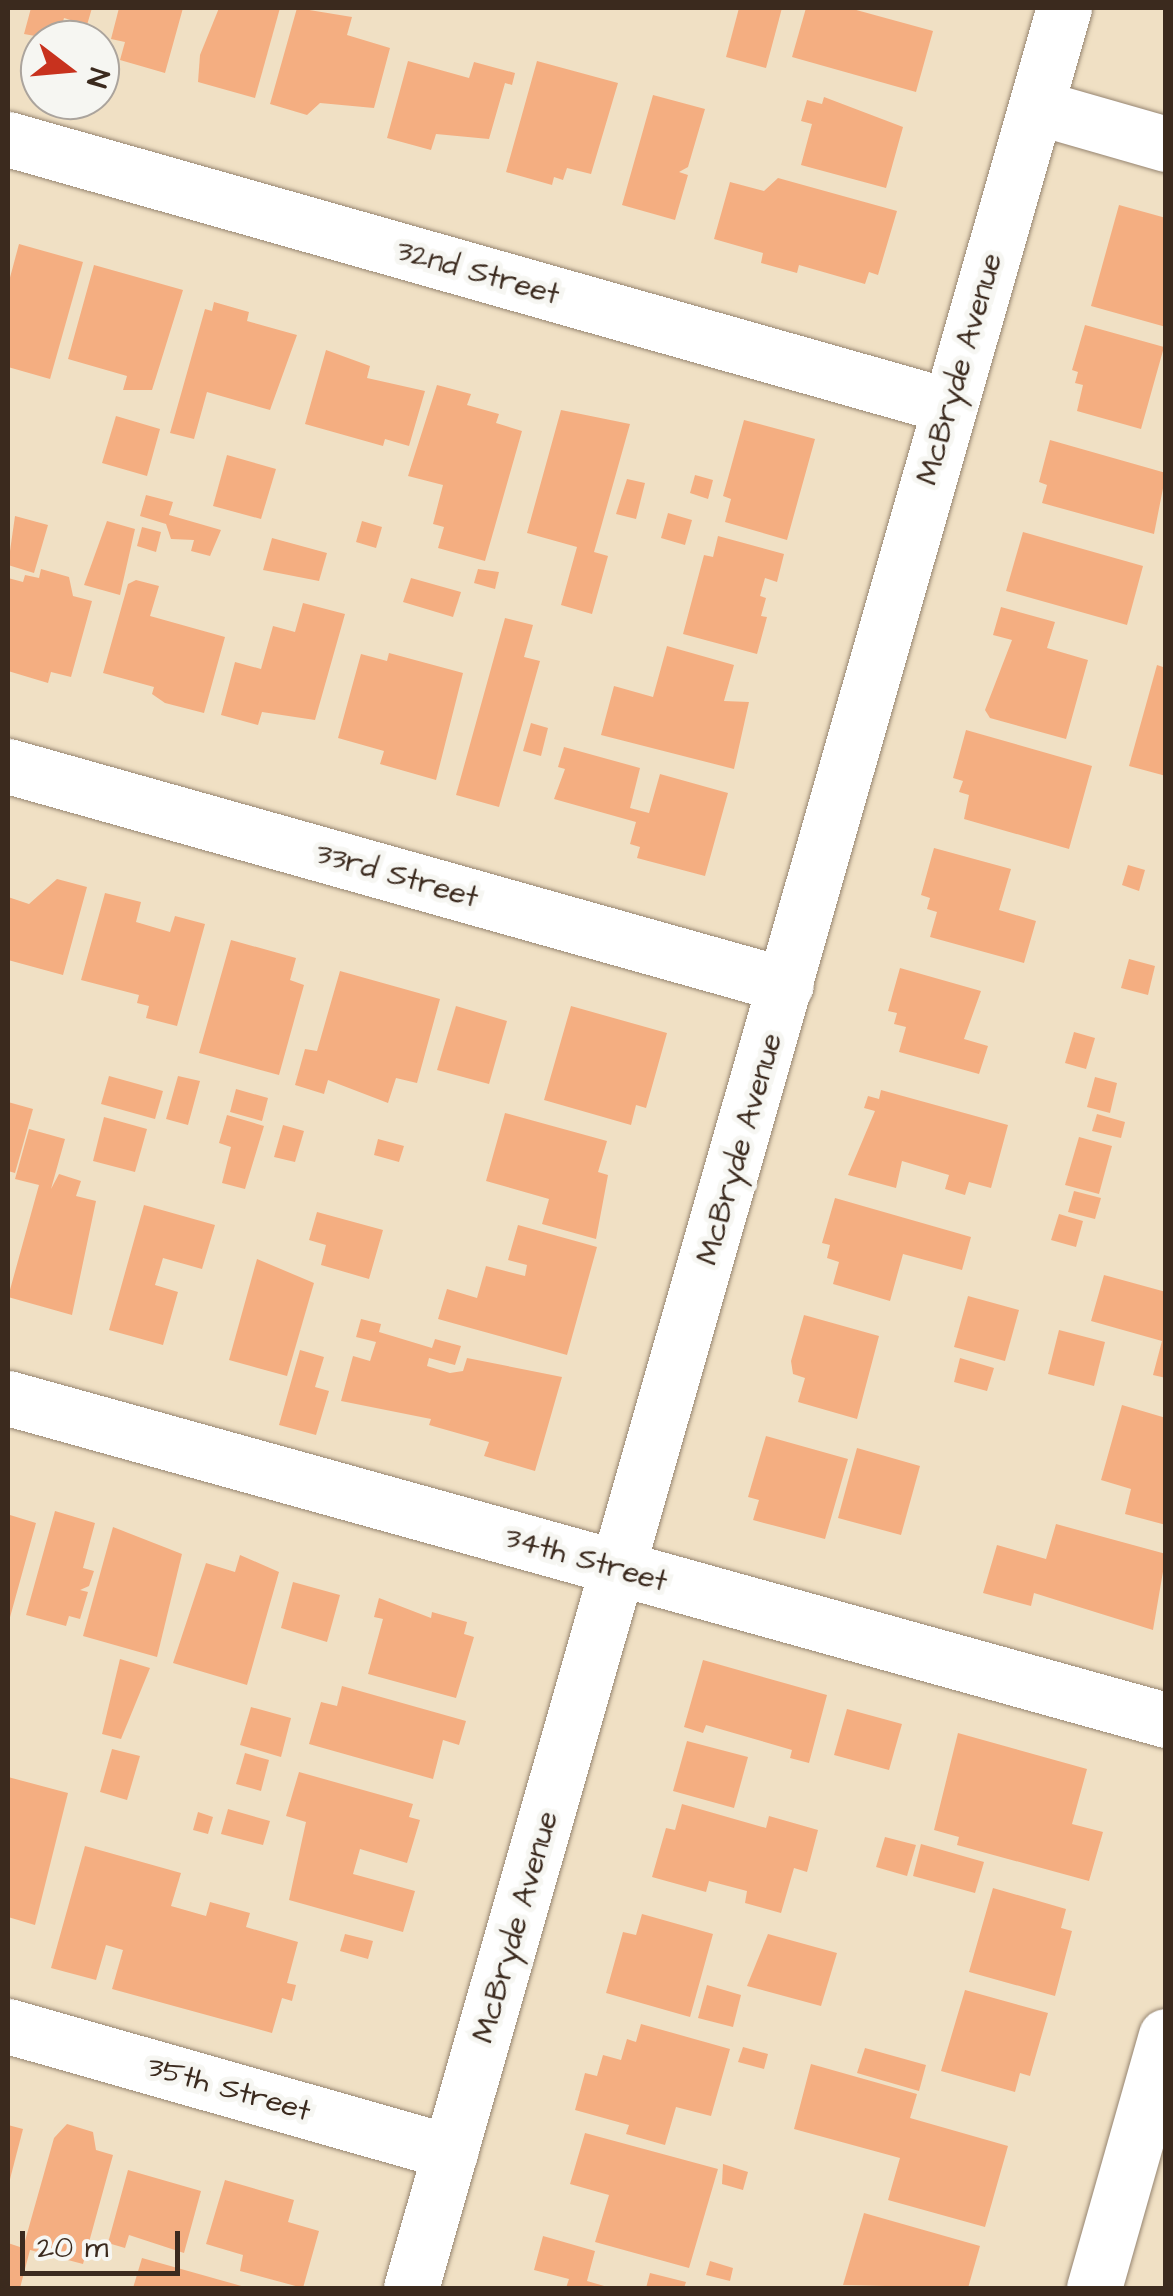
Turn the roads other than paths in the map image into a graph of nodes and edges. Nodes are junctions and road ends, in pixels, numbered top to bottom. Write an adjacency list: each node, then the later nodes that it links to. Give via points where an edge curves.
1 (1064, 8): 2 (street, McBryde Avenue)
2 (1036, 107): 4 (street); 5 (street, McBryde Avenue)
3 (8, 140): 5 (street, 32nd Street)
4 (1166, 144)
5 (949, 406): 7 (street, McBryde Avenue)
6 (8, 766): 7 (street, 33rd Street)
7 (786, 985): 9 (street, McBryde Avenue)
8 (8, 1398): 9 (street, 34th Street)
9 (621, 1570): 10 (street, 34th Street); 13 (street, McBryde Avenue)
10 (1166, 1720)
11 (8, 2026): 13 (street, 35th Street)
12 (1166, 2036): 15 (street)
13 (450, 2152): 14 (street, McBryde Avenue)
14 (412, 2288)
15 (1094, 2288)

